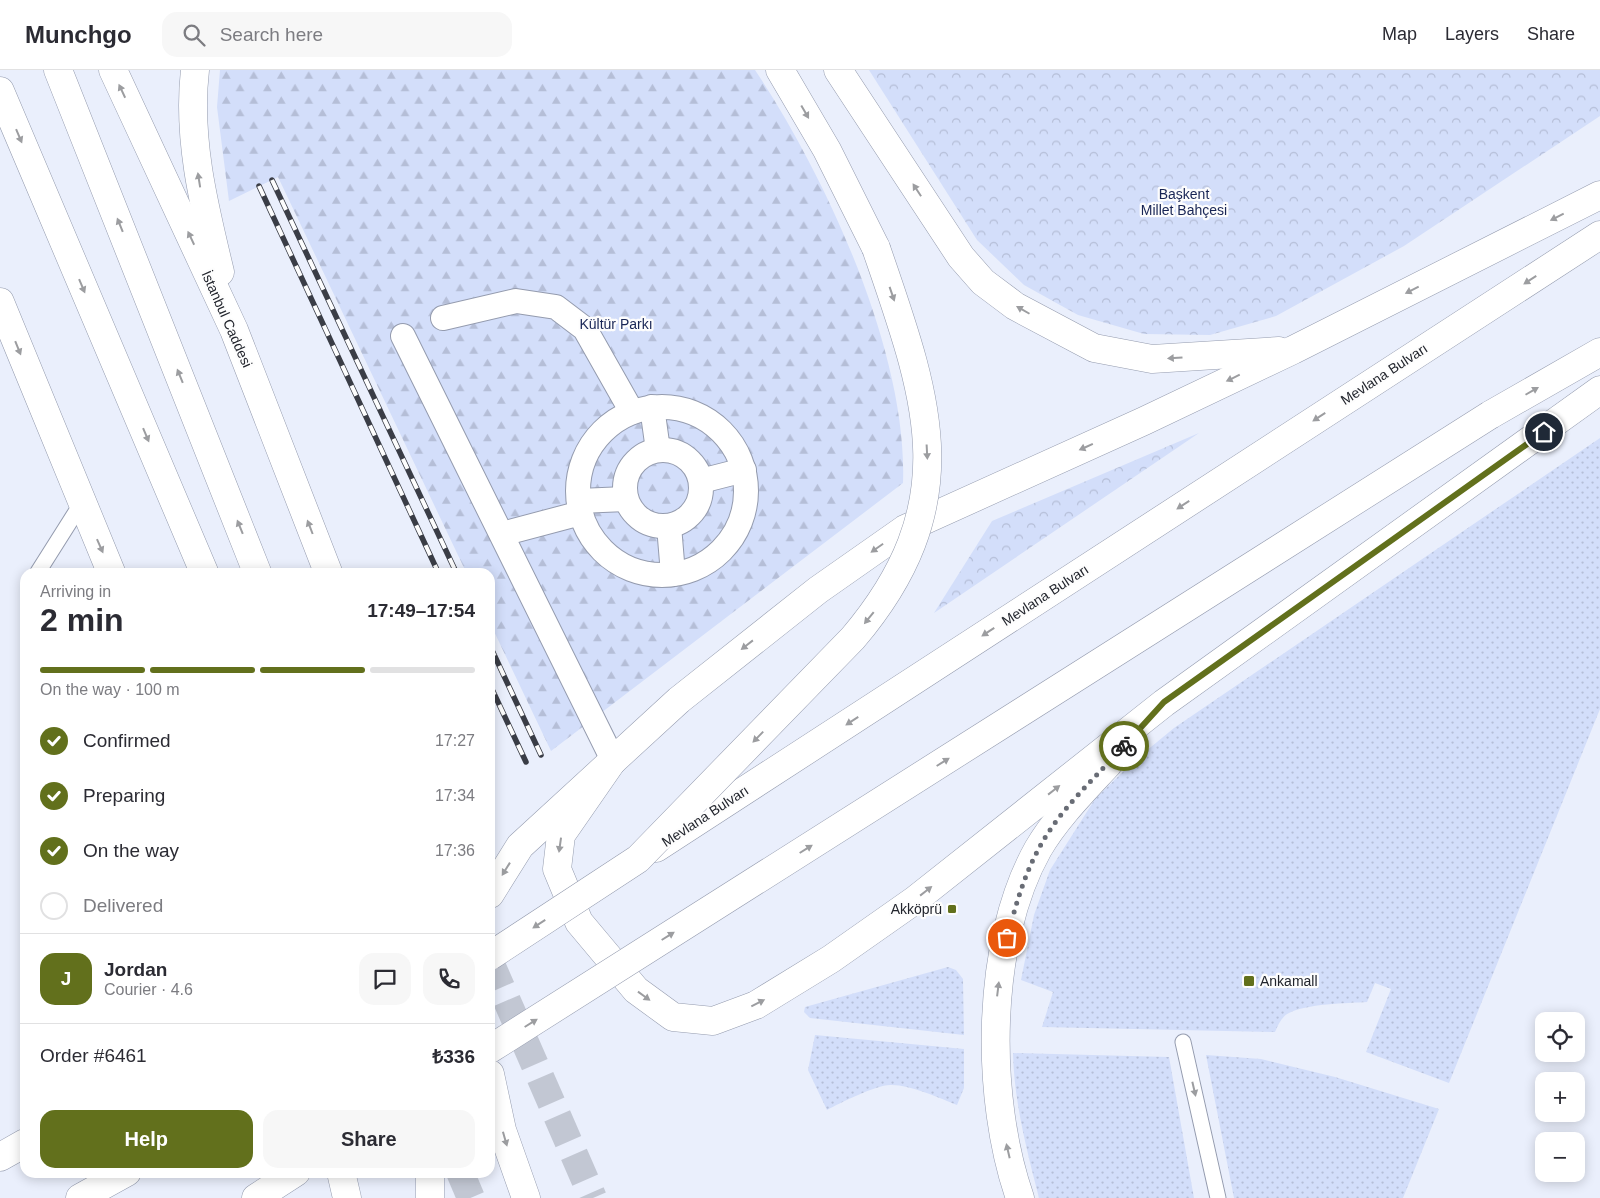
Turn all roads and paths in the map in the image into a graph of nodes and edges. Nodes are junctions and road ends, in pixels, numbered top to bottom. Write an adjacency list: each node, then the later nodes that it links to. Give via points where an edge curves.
1 (58, 70): 28 (highway, one-way to 1)
2 (113, 70): 11 (highway, İstanbul Caddesi, one-way to 2)
3 (195, 70): 11 (highway, one-way to 3, via 198,176 193,114)
4 (780, 70): 33 (highway, one-way to 33, bridge, via 827,150 876,248 918,378 925,414 928,465 923,508 912,543 874,613)
5 (838, 70): 13 (highway, one-way to 5, via 1152,359 1094,348 1015,306 983,282 961,257)
6 (0, 91): 27 (highway, one-way to 27)
7 (1600, 194): 13 (highway, one-way to 13)
8 (1600, 235): 33 (highway, Mevlana Bulvarı, one-way to 33, bridge)
9 (0, 302): 21 (highway, one-way to 21)
10 (443, 318): 16 (street, via 516,301 556,307 584,330)
11 (234, 330): 29 (highway, İstanbul Caddesi, one-way to 11)
12 (403, 336): 24 (street)
13 (1293, 350): 32 (highway, one-way to 32, via 906,529 818,590 740,651 679,700)
14 (1600, 352): 37 (highway, one-way to 14, bridge, via 1490,415)
15 (1600, 390): 31 (highway)
16 (642, 410): 17 (street); 18 (street, via 670,407 704,418 731,441); 22 (street, via 604,430 593,444 579,477)
17 (658, 450): 19 (street, via 667,449 689,460); 20 (street, via 633,463 624,486)
18 (744, 470): 19 (street); 30 (street, via 744,513 736,532 710,561)
19 (701, 481): 23 (street, via 702,494 690,517)
20 (626, 499): 22 (street); 23 (street, via 641,520)
21 (81, 504): 25 (lane); 26 (highway, one-way to 26)
22 (580, 507): 24 (street); 30 (street, via 589,532 616,561 653,574)
23 (669, 526): 30 (street)
24 (502, 534): 32 (street)
25 (41, 568)
26 (109, 568)
27 (202, 568)
28 (256, 568)
29 (326, 568)
30 (672, 574)
31 (1164, 702): 32 (highway, one-way to 31, via 561,835 557,869 579,922 636,990 673,1017 713,1021 762,1001 887,920); 50 (highway, one-way to 31, via 1000,1108 996,1030 1003,952 1019,894 1038,849 1062,815)
32 (613, 760): 34 (highway, one-way to 34, via 520,846)
33 (638, 859): 35 (highway, Mevlana Bulvarı, one-way to 35, bridge)
34 (495, 886)
35 (495, 953)
36 (1183, 1042): 51 (lane, one-way to 51)
37 (495, 1047)
38 (495, 1096): 49 (highway, one-way to 49, via 505,1140)
39 (20, 1146): 40 (highway)
40 (0, 1157)
41 (116, 1178): 45 (highway)
42 (287, 1178): 46 (highway)
43 (342, 1178): 47 (highway)
44 (430, 1178): 48 (highway)
45 (80, 1198)
46 (256, 1198)
47 (347, 1198)
48 (430, 1198)
49 (526, 1198)
50 (1020, 1198)
51 (1218, 1198)

